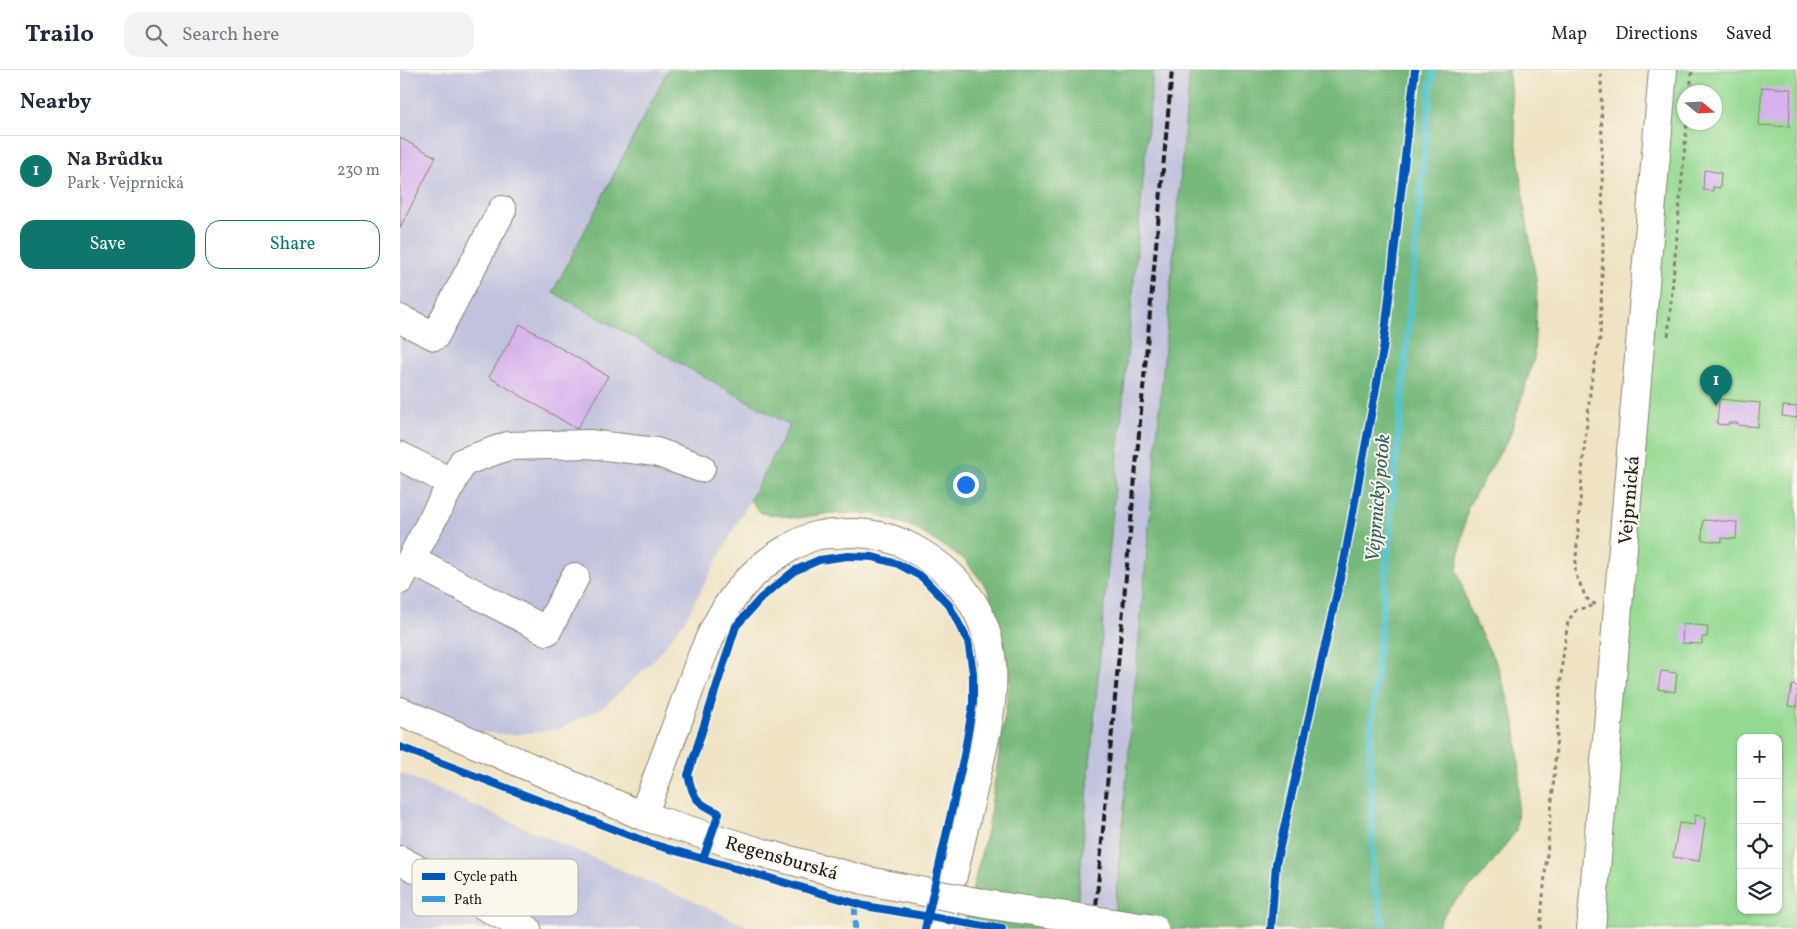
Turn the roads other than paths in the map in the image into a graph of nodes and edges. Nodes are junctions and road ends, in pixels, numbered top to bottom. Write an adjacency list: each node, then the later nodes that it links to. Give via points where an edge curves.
1 (1663, 70): 17 (main road, Vejprnická)
2 (502, 210): 3 (main road, via 435,336)
3 (400, 319)
4 (400, 456): 6 (main road)
5 (700, 468): 6 (main road, via 656,452 589,444 508,446 463,462)
6 (452, 483): 7 (main road)
7 (405, 570): 8 (main road, via 547,631)
8 (574, 578)
9 (400, 710): 10 (main road, Regensburská)
10 (643, 816): 15 (main road, via 705,646 728,604 749,576 792,546 816,536 845,533 899,541 950,572 970,596 984,625 991,653 993,680 988,723); 16 (main road, Regensburská, bridge, via 868,881 992,905)
11 (400, 860): 12 (main road)
12 (412, 867)
13 (503, 916): 14 (main road)
14 (527, 929)
15 (940, 929)
16 (1154, 929)
17 (1591, 929)

